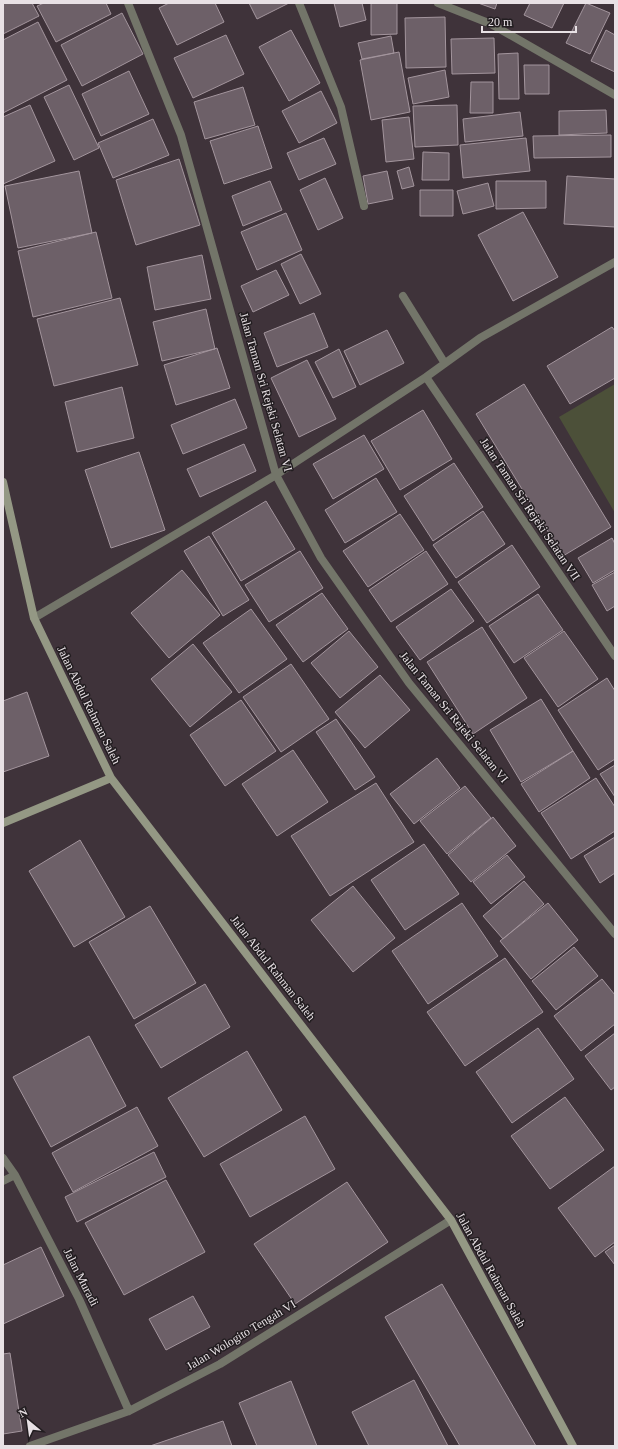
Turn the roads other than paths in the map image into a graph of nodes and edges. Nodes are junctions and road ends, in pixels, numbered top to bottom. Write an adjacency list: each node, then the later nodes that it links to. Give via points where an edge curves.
1 (128, 3): 10 (street, Jalan Taman Sri Rejeki Selatan VI, via 181,135)
2 (299, 3): 5 (street, via 341,106)
3 (438, 3): 4 (street, via 491,24)
4 (615, 95)
5 (364, 206)
6 (615, 262): 8 (street, via 480,338)
7 (403, 296): 8 (street)
8 (444, 362): 9 (street)
9 (426, 377): 10 (street); 13 (street, Jalan Taman Sri Rejeki Selatan VII)
10 (276, 475): 12 (street); 16 (street, Jalan Taman Sri Rejeki Selatan VI, via 321,558 408,683)
11 (3, 482): 12 (street, Jalan Abdul Rahman Saleh)
12 (34, 618): 14 (street, Jalan Abdul Rahman Saleh)
13 (615, 656)
14 (111, 778): 15 (street); 20 (street, Jalan Abdul Rahman Saleh)
15 (3, 823)
16 (615, 934)
17 (3, 1158): 18 (street, Jalan Muradi)
18 (15, 1175): 19 (street); 21 (street, Jalan Muradi, via 79,1299)
19 (3, 1181)
20 (451, 1220): 21 (street, Jalan Wologito Tengah VI, via 220,1364); 23 (street, Jalan Abdul Rahman Saleh)
21 (129, 1411): 22 (street, Jalan Wologito Tengah VI)
22 (30, 1446)
23 (573, 1446)

